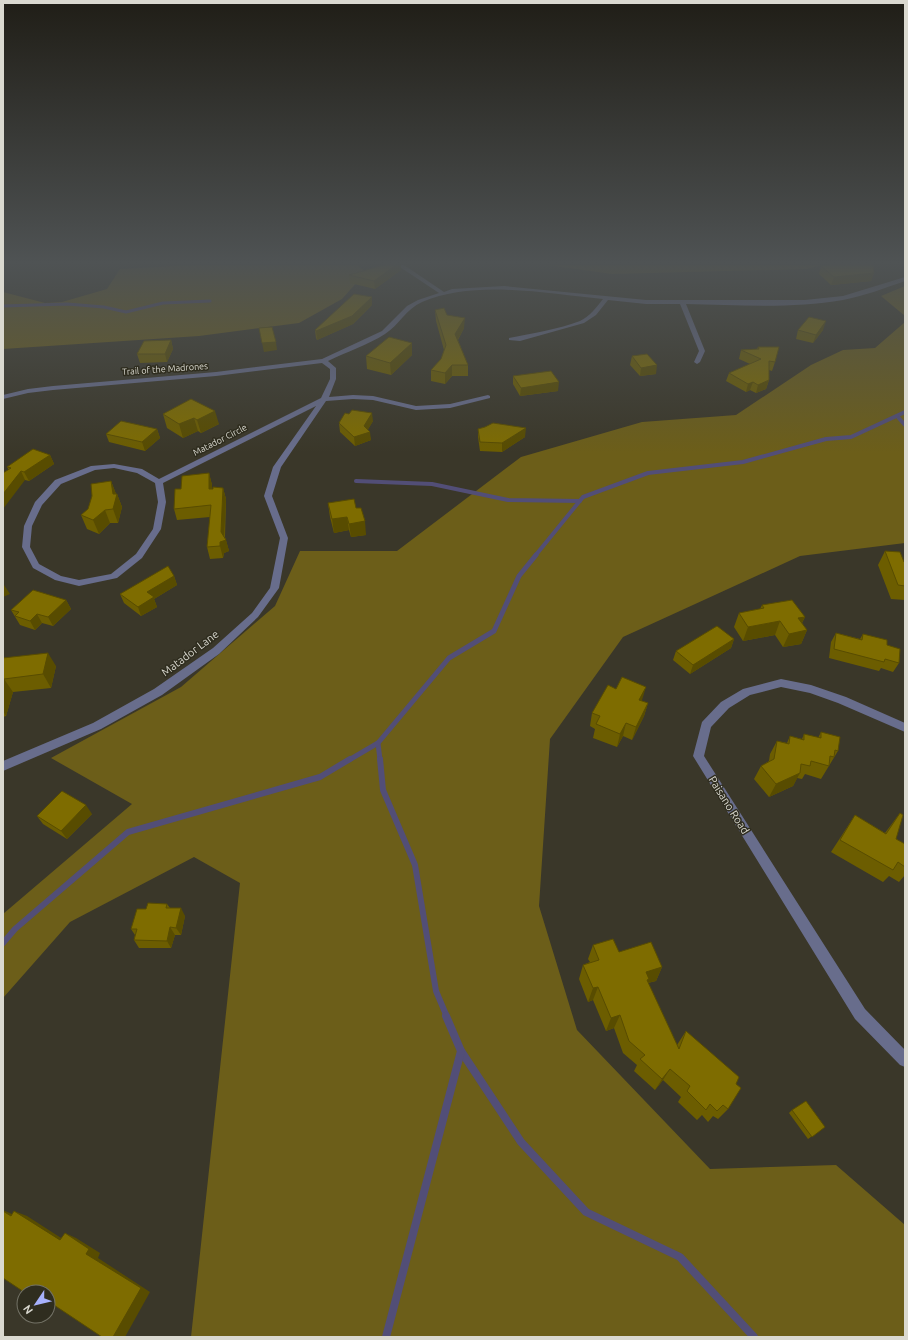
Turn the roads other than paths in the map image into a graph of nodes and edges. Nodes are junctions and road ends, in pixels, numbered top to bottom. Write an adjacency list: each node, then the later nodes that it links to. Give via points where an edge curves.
1 (389, 328): 5 (street, Trail of the Madrones)
2 (562, 328): 4 (street)
3 (693, 328): 6 (street, via 702,351)
4 (511, 339)
5 (324, 361): 7 (street, Trail of the Madrones, via 216,374 34,390); 9 (street, Matador Lane, via 333,368 333,379)
6 (697, 362)
7 (3, 397)
8 (488, 397): 9 (street, via 450,406 416,408 373,398)
9 (324, 399): 10 (street, Matador Circle); 12 (street, Matador Lane, via 277,467 268,496 284,538 274,588 255,615 216,651 158,692 97,726)
10 (159, 482): 10 (street, via 139,471 114,466 94,468 58,482 38,504 28,526 26,547 36,566 58,578 79,583 114,576 139,556 157,529 162,502)
11 (905, 728): 13 (street, Paisano Road, via 842,700 811,689 781,683 747,692 725,705 706,725 698,756 860,1014)
12 (3, 766)
13 (905, 1060)

